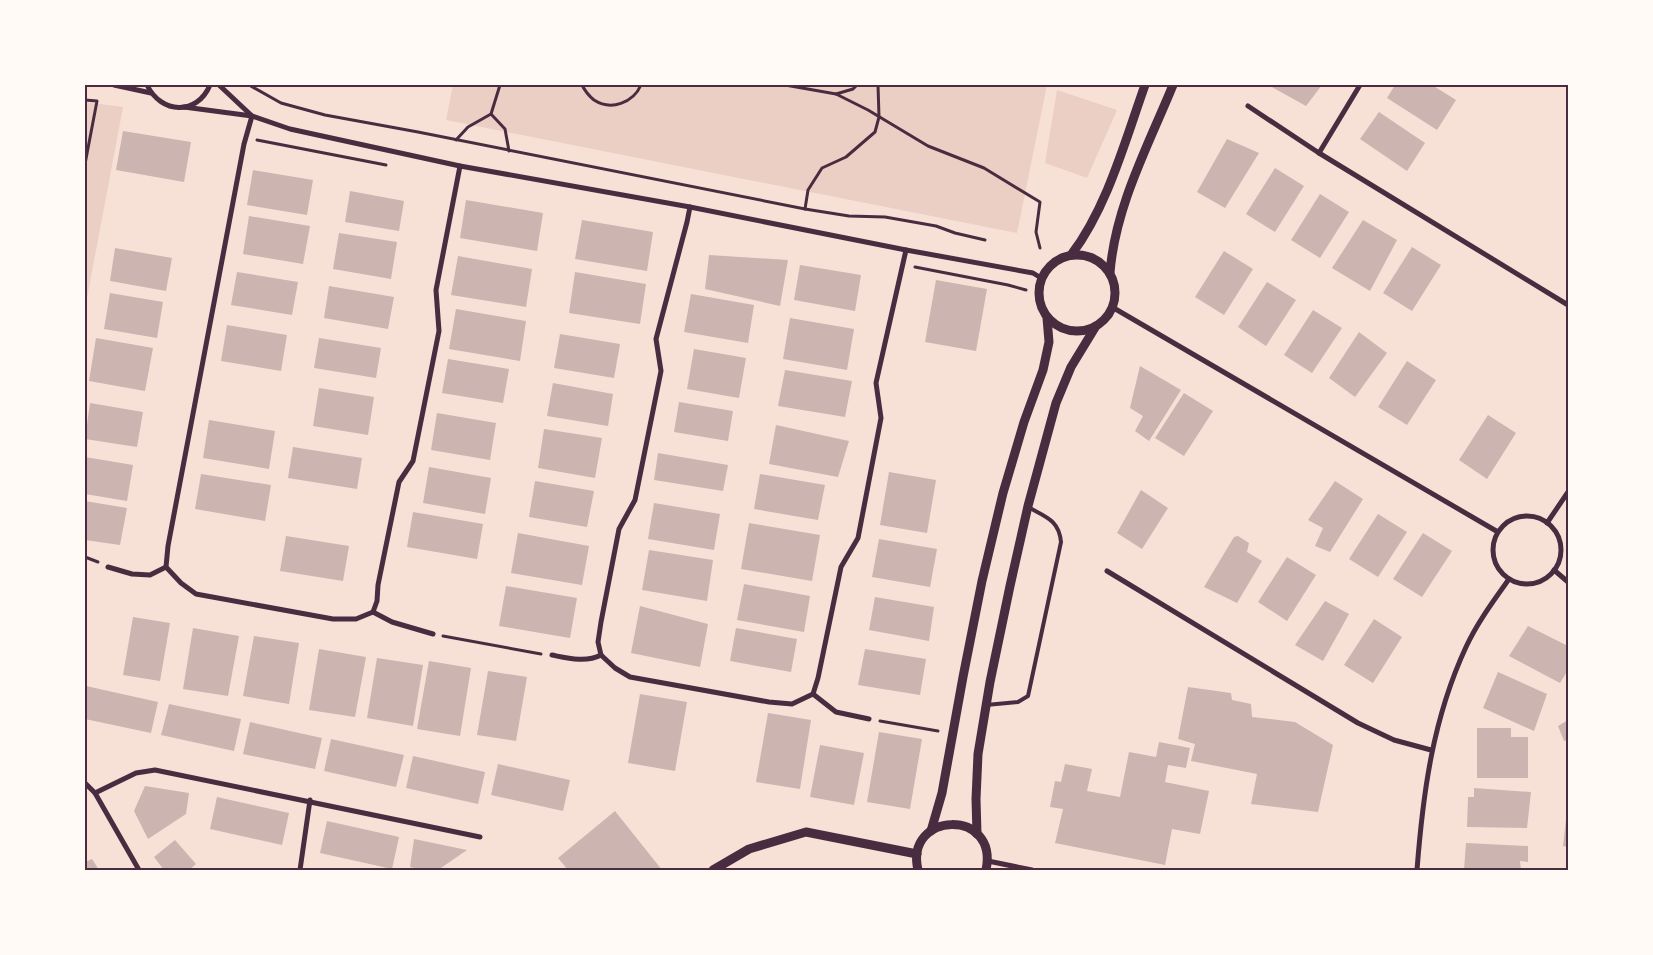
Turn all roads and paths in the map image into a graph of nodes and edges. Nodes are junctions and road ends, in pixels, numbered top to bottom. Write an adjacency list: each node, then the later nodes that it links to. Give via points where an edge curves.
1 (114, 85): 15 (street)
2 (147, 85): 15 (street)
3 (210, 85): 19 (street, via 199,102)
4 (219, 85): 21 (street)
5 (249, 85): 24 (path, via 281,103 325,115)
6 (500, 85): 20 (path)
7 (582, 85): 8 (path, via 594,100 614,105 632,98)
8 (641, 85)
9 (785, 85): 16 (path)
10 (857, 85): 16 (path)
11 (878, 85): 22 (path)
12 (1145, 85): 35 (street, via 1094,221)
13 (1173, 85): 37 (street, via 1118,224)
14 (1360, 85): 26 (street)
15 (151, 93): 19 (street, via 165,105)
16 (836, 94): 22 (path)
17 (85, 100): 27 (path, via 97,101)
18 (1248, 106): 26 (street)
19 (184, 107): 21 (street)
20 (491, 114): 24 (path, via 468,127); 25 (path, via 505,129)
21 (252, 116): 23 (street); 29 (street, via 290,129)
22 (880, 117): 31 (path, via 875,132 846,157 822,168 808,190); 33 (path, via 928,146 984,168 1040,202 1036,232)
23 (247, 137): 28 (path); 49 (street)
24 (456, 140): 25 (path)
25 (509, 151): 31 (path)
26 (1319, 153): 40 (street)
27 (85, 164)
28 (390, 166)
29 (460, 166): 30 (street); 54 (street, via 436,290 439,331 413,461 399,482)
30 (690, 207): 34 (street); 56 (street, via 656,339 661,371 636,500 618,529 598,642)
31 (805, 209): 32 (path, via 919,222)
32 (985, 240)
33 (1040, 248)
34 (906, 250): 36 (street); 38 (street, via 1033,273)
35 (1071, 255): 37 (street, via 1093,258); 38 (street, via 1060,258)
36 (903, 265): 39 (path); 58 (street, via 876,383 881,418 858,538 841,568)
37 (1110, 274): 41 (street, via 1115,296)
38 (1041, 278): 42 (street, via 1041,308)
39 (1026, 290)
40 (1568, 305)
41 (1112, 307): 43 (street); 47 (street)
42 (1048, 318): 43 (street, via 1073,331); 61 (street, via 1049,342 1043,370 1003,493 980,590)
43 (1096, 326): 45 (street, via 1071,367 1056,403)
44 (1568, 492): 46 (street)
45 (1028, 506): 59 (street); 59 (lane, via 1056,524 1061,542 1059,552 1028,696 1018,702)
46 (1547, 523): 47 (street, via 1525,515 1509,520); 50 (street, via 1557,532 1561,543 1560,559)
47 (1498, 532): 52 (street, via 1493,545 1494,562)
48 (108, 567): 49 (street, via 150,575)
49 (166, 567): 54 (street, via 196,594 333,619 356,619)
50 (1554, 570): 52 (street, via 1541,581 1528,584); 53 (street)
51 (1107, 571): 62 (street, via 1358,723 1394,740)
52 (1509, 579): 62 (street, via 1467,645 1445,698)
53 (1568, 582)
54 (373, 612): 55 (street, via 392,622)
55 (433, 634): 57 (path)
56 (601, 655): 57 (street, via 594,659); 58 (street, via 630,677 777,703 792,704)
57 (552, 656)
58 (813, 694): 60 (street, via 836,712)
59 (986, 705): 67 (street, via 978,754)
60 (869, 719): 61 (path)
61 (954, 734): 66 (street)
62 (1431, 750): 76 (street)
63 (85, 783): 64 (street)
64 (95, 793): 65 (street, via 136,773 155,770); 71 (street)
65 (310, 800): 68 (street); 72 (street)
66 (931, 830): 67 (street, via 959,824); 69 (street, via 919,845)
67 (977, 834): 70 (street, via 987,851)
68 (480, 837)
69 (917, 854): 73 (street, via 806,832 749,849); 74 (street)
70 (987, 866): 75 (street)
71 (140, 870)
72 (300, 870)
73 (713, 870)
74 (918, 870)
75 (1032, 870)
76 (1416, 870)

